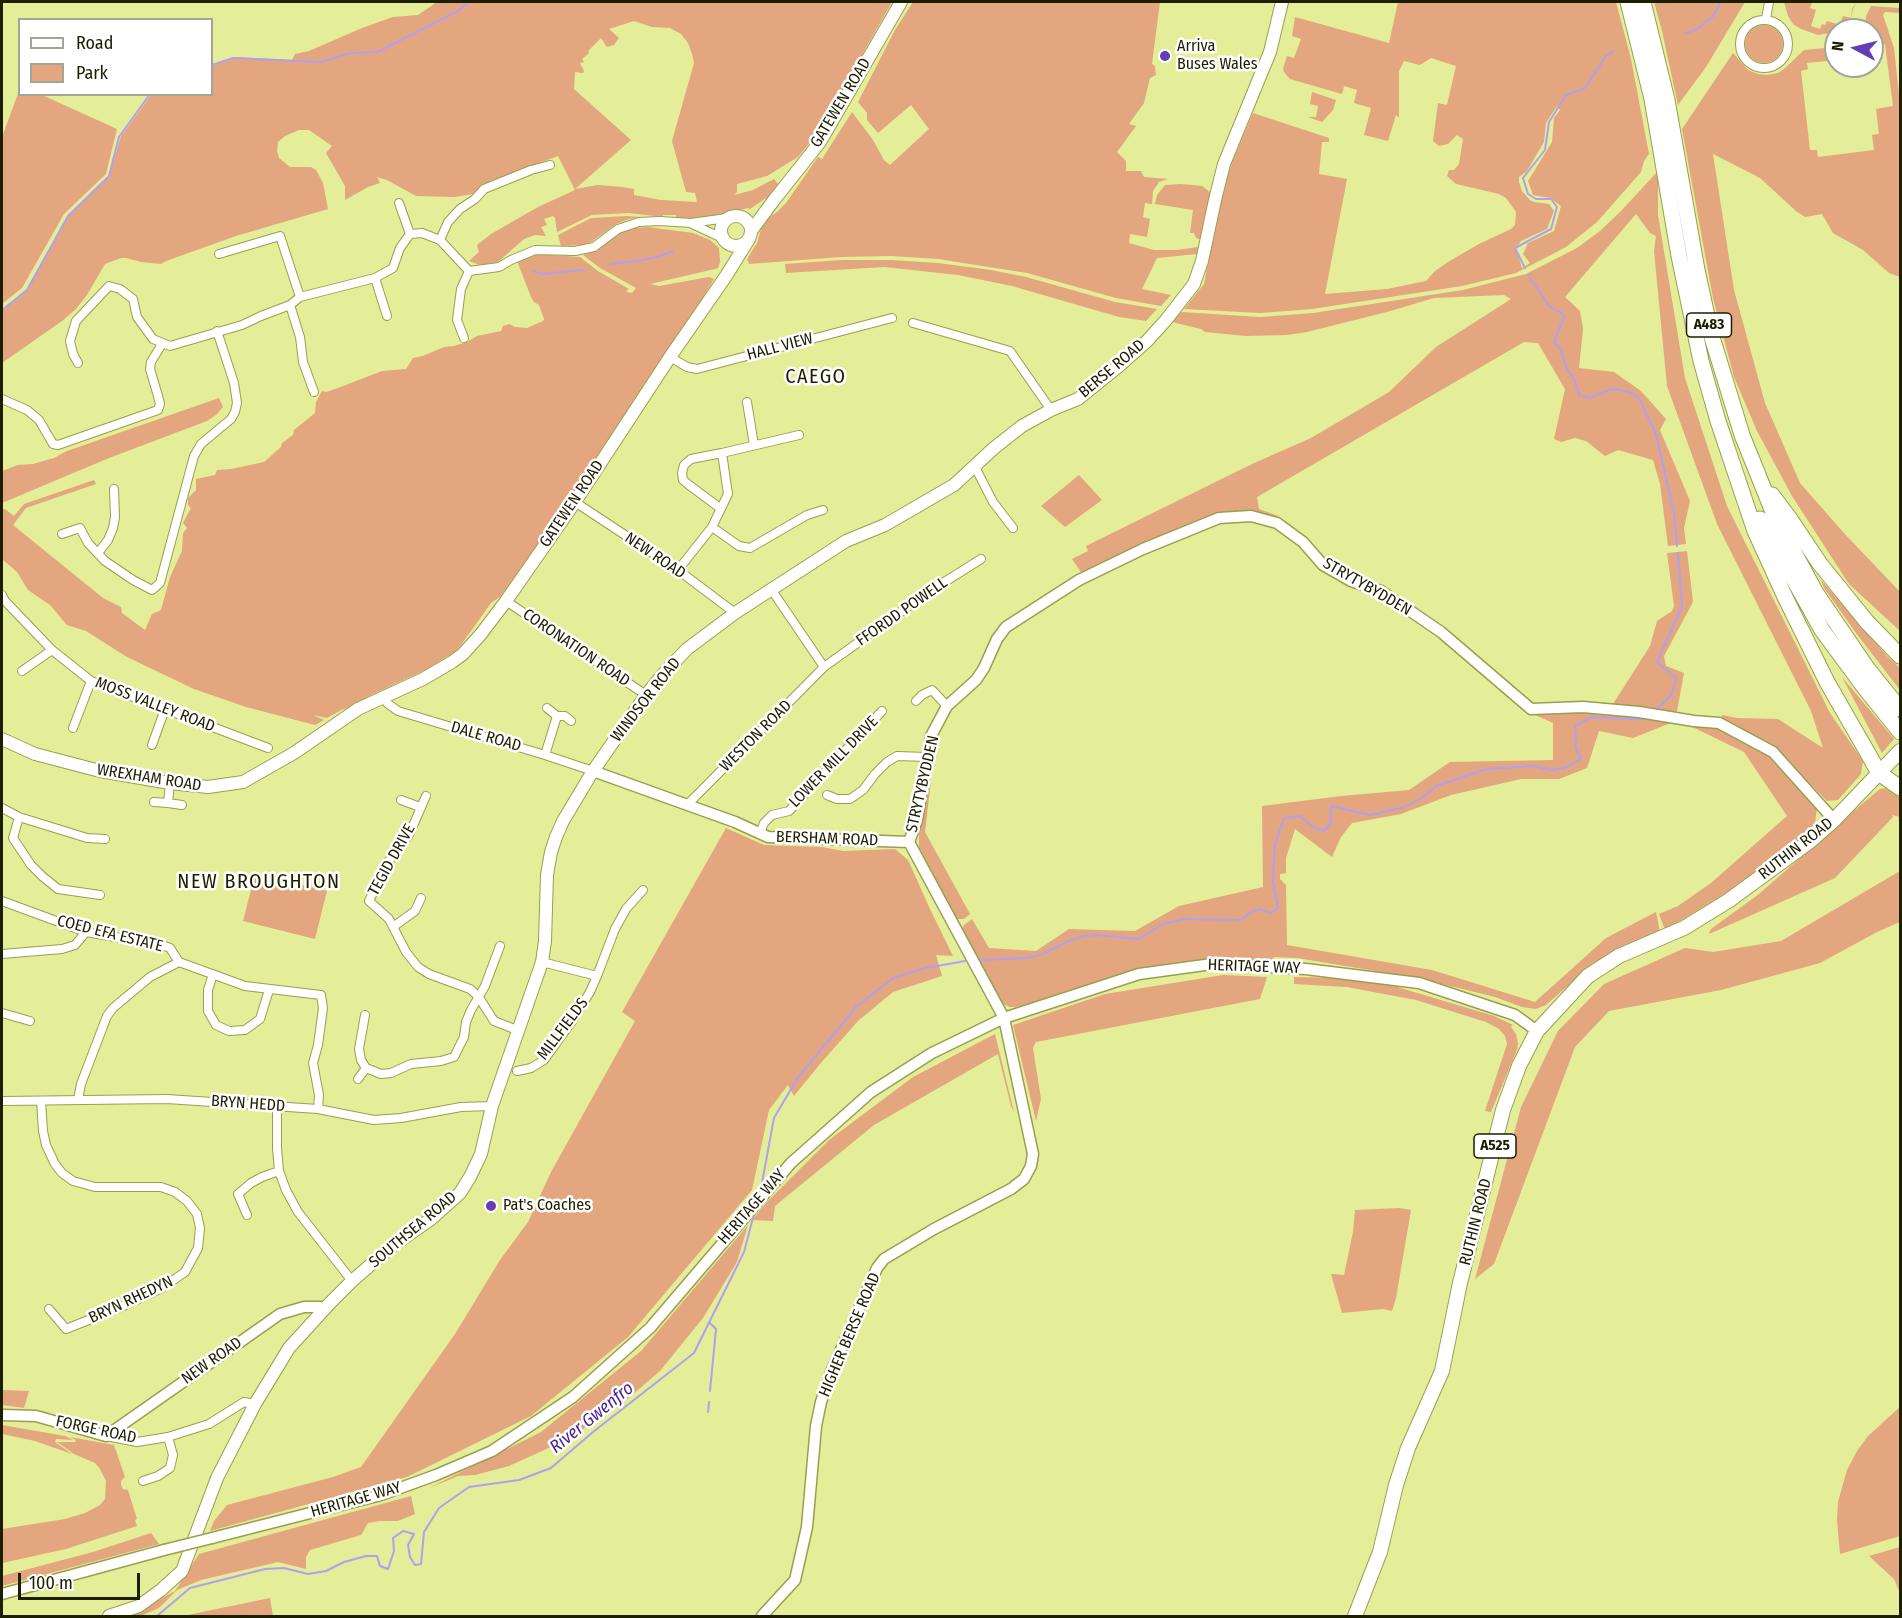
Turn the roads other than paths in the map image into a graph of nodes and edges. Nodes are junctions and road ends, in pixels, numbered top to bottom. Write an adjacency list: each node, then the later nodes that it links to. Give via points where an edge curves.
1 (901, 2): 8 (main road, GATEWEN ROAD, via 820,142)
2 (1282, 2): 34 (main road, BERSE ROAD, via 1270,52 1224,164 1194,284 1140,347 1078,399)
3 (1628, 2): 40 (highway, A483, via 1652,99 1701,361)
4 (1643, 2): 39 (highway, A483, via 1669,113 1711,334)
5 (1769, 2): 6 (street)
6 (1766, 19): 6 (street, via 1784,29 1789,42 1785,57 1764,69 1744,58 1740,42 1745,28)
7 (550, 165): 15 (street, via 484,189 460,208)
8 (774, 200): 10 (main road, GATEWEN ROAD); 14 (main road, GATEWEN ROAD)
9 (399, 203): 13 (street)
10 (743, 217): 11 (main road, GATEWEN ROAD); 14 (main road, via 749,223)
11 (727, 218): 12 (street); 16 (main road, via 721,227)
12 (691, 223): 16 (street); 18 (street, via 639,222 618,229 594,247 575,251 535,250 499,267)
13 (410, 234): 15 (street, via 422,233); 20 (street, via 393,268)
14 (750, 235): 16 (main road, via 746,243 738,246); 19 (main road, GATEWEN ROAD)
15 (440, 240): 18 (street)
16 (723, 240): 19 (main road, via 730,256)
17 (219, 254): 21 (street, via 280,236)
18 (469, 271): 27 (street, via 461,289 458,320)
19 (726, 276): 29 (main road, GATEWEN ROAD)
20 (375, 278): 21 (street); 23 (street)
21 (300, 297): 22 (street)
22 (290, 305): 26 (street); 31 (street)
23 (387, 316)
24 (892, 318): 29 (street, HALL VIEW, via 697,369)
25 (913, 323): 34 (street, via 1010,351)
26 (217, 331): 28 (street, via 170,346); 48 (street, via 234,383 235,412 201,444 194,456 160,583 152,590)
27 (465, 339)
28 (162, 344): 30 (street, via 153,339 137,317 133,299 110,286 76,321 70,341); 32 (street, via 150,369 158,410 58,445 53,444 39,420 27,410)
29 (670, 357): 42 (main road, GATEWEN ROAD)
30 (78, 363)
31 (314, 392)
32 (2, 399)
33 (747, 402): 36 (street)
34 (1051, 410): 38 (main road, BERSE ROAD, via 1022,426)
35 (799, 435): 36 (street)
36 (754, 445): 37 (street)
37 (722, 453): 43 (street, via 728,494); 43 (street, via 691,459 682,473 683,480)
38 (975, 466): 46 (street, via 993,502); 51 (main road, BERSE ROAD, via 931,500 846,541)
39 (1759, 478): 56 (highway, A483, via 1820,564); 66 (highway, A483, via 1816,593)
40 (1740, 482): 71 (highway, A483, via 1822,630); 79 (highway, via 1755,531 1785,597)
41 (114, 489): 48 (street, via 113,528)
42 (575, 502): 50 (street, NEW ROAD); 53 (main road, GATEWEN ROAD)
43 (720, 508): 45 (street)
44 (824, 510): 45 (street, via 807,515 750,548 739,546)
45 (712, 527): 50 (street)
46 (1013, 528)
47 (62, 534): 48 (street, via 80,528)
48 (98, 553)
49 (981, 559): 57 (street, FFORDD POWELL)
50 (678, 570): 54 (street, NEW ROAD)
51 (771, 589): 54 (main road, BERSE ROAD); 57 (street)
52 (3, 600): 55 (street, MOSS VALLEY ROAD)
53 (506, 601): 60 (street, CORONATION ROAD); 61 (main road, GATEWEN ROAD, via 463,654)
54 (735, 613): 60 (main road, WINDSOR ROAD, via 687,649)
55 (52, 650): 58 (street); 59 (street, MOSS VALLEY ROAD)
56 (1900, 656)
57 (824, 667): 87 (street, WESTON ROAD)
58 (22, 672)
59 (91, 681): 65 (street, MOSS VALLEY ROAD); 70 (street)
60 (646, 695): 78 (main road, WINDSOR ROAD)
61 (384, 697): 76 (street, DALE ROAD, via 398,711); 80 (main road, WREXHAM ROAD, via 358,709 243,782 208,787)
62 (916, 701): 63 (street, via 932,690)
63 (947, 706): 77 (street, STRYTYBYDDEN, via 931,736); 92 (street, STRYTYBYDDEN, via 976,680 997,639 1016,619 1079,580 1143,549 1219,518 1251,516 1277,523 1303,542 1323,565 1350,581 1381,591 1441,632 1531,709 1583,707 1719,723 1773,752)
64 (547, 708): 68 (street)
65 (165, 709): 73 (street); 74 (street, MOSS VALLEY ROAD)
66 (1900, 709)
67 (882, 711): 93 (street, LOWER MILL DRIVE, via 789,811 772,815)
68 (557, 716): 69 (street); 76 (street)
69 (571, 721)
70 (73, 728)
71 (1900, 732)
72 (2, 739): 80 (main road, WREXHAM ROAD, via 35,754)
73 (152, 745)
74 (268, 748)
75 (1898, 753): 79 (main road, RUTHIN ROAD / A525)
76 (545, 754): 78 (street, DALE ROAD)
77 (927, 757): 82 (street, via 897,756 850,799 837,800); 95 (street, STRYTYBYDDEN, via 917,820)
78 (592, 771): 87 (street, BERSHAM ROAD); 105 (main road, SOUTHSEA ROAD, via 563,821 551,852)
79 (1879, 773): 81 (highway); 92 (main road, RUTHIN ROAD / A525)
80 (170, 783): 86 (street)
81 (1900, 788)
82 (827, 795)
83 (426, 796): 89 (street, TEGID DRIVE)
84 (401, 800): 89 (street)
85 (154, 802): 86 (street)
86 (168, 803): 88 (street)
87 (687, 804): 93 (street, BERSHAM ROAD)
88 (182, 806)
89 (420, 807): 100 (street, TEGID DRIVE, via 409,835 388,862 369,901)
90 (2, 808): 91 (street)
91 (19, 817): 94 (street); 97 (street, via 13,838 42,876 58,889)
92 (1834, 820): 115 (main road, RUTHIN ROAD / A525, via 1728,901 1684,928 1619,956 1588,976)
93 (760, 833): 95 (street, BERSHAM ROAD, via 776,838)
94 (105, 839)
95 (909, 842): 112 (street)
96 (643, 890): 107 (street, MILLFIELDS, via 615,929)
97 (100, 895)
98 (421, 898): 100 (street, via 415,911)
99 (2, 901): 101 (street, COED EFA ESTATE)
100 (393, 927): 109 (street, TEGID DRIVE, via 418,967)
101 (86, 932): 103 (street, via 75,945 62,949); 104 (street, COED EFA ESTATE, via 162,945 170,948)
102 (500, 946): 109 (street)
103 (2, 954)
104 (178, 962): 106 (street); 119 (street, via 150,977 107,1016)
105 (542, 962): 107 (street, MILLFIELDS); 114 (main road, SOUTHSEA ROAD)
106 (213, 974): 108 (street); 108 (street, via 208,1011 216,1025 229,1031 245,1030 260,1019)
107 (597, 975): 117 (street, MILLFIELDS, via 572,1021 544,1060)
108 (268, 990): 124 (street, via 321,995 323,1008 313,1063 320,1095)
109 (478, 996): 114 (street, TEGID DRIVE, via 494,1021); 116 (street, via 454,1056 411,1064 391,1073)
110 (2, 1013): 113 (street)
111 (365, 1015): 116 (street, via 359,1049)
112 (1004, 1018): 115 (street, HERITAGE WAY, via 1139,974 1212,964 1306,969 1419,983 1515,1015); 135 (street, HERITAGE WAY, bridge, via 932,1053 871,1092 791,1163 650,1328 573,1398 492,1451 381,1495); 137 (street, HIGHER BERSE ROAD, via 1033,1154 1031,1166 1024,1179 1011,1189 934,1229 884,1259 877,1268 821,1402 807,1527 795,1580)
113 (30, 1021)
114 (517, 1030): 123 (main road, SOUTHSEA ROAD)
115 (1537, 1031): 138 (main road, RUTHIN ROAD / A525, via 1503,1110 1442,1371 1408,1448 1380,1552)
116 (366, 1068): 118 (street)
117 (518, 1071)
118 (358, 1079)
119 (78, 1100): 121 (street, BRYN HEDD); 122 (street, BRYN HEDD, via 167,1099)
120 (2, 1101): 121 (street, BRYN HEDD)
121 (42, 1101): 129 (street, BRYN RHEDYN, via 46,1145 62,1173 73,1181 96,1187 161,1187 175,1192 197,1214 200,1228 198,1248 185,1272 162,1288 66,1329)
122 (277, 1106): 124 (street, BRYN HEDD); 125 (street)
123 (492, 1106): 124 (street, BRYN HEDD, via 461,1107 387,1120); 127 (main road, SOUTHSEA ROAD, via 481,1154 460,1193)
124 (318, 1109)
125 (279, 1171): 126 (street, via 238,1194); 127 (street, via 298,1212)
126 (247, 1215)
127 (352, 1281): 128 (main road, SOUTHSEA ROAD)
128 (326, 1307): 130 (main road, SOUTHSEA ROAD, via 289,1348); 132 (street, NEW ROAD, via 304,1307 280,1314)
129 (49, 1309)
130 (255, 1404): 133 (street, FORGE ROAD, via 244,1402 209,1424); 136 (main road, SOUTHSEA ROAD, via 217,1478 182,1571 139,1606)
131 (2, 1415): 132 (street, FORGE ROAD, via 36,1416)
132 (106, 1436): 133 (street, FORGE ROAD, via 137,1442)
133 (168, 1437): 134 (street, via 173,1455 170,1468)
134 (143, 1481)
135 (2, 1594)
136 (109, 1617)
137 (762, 1617)
138 (1355, 1617)

